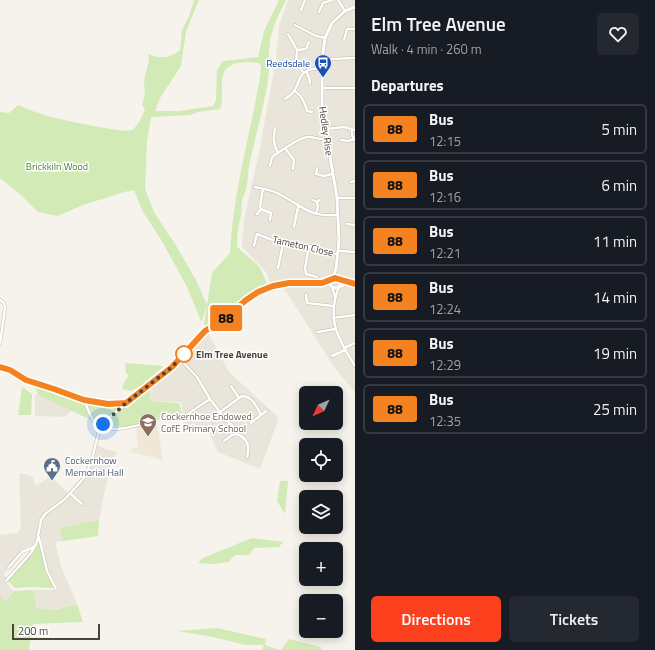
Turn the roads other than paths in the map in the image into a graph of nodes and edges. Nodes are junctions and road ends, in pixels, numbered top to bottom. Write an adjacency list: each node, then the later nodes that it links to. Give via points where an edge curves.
1 (306, 0): 5 (street)
2 (332, 0): 7 (street, via 323,3)
3 (338, 0): 6 (street)
4 (355, 7): 6 (street, Hedley Rise)
5 (302, 10)
6 (345, 11): 11 (street, Hedley Rise, via 332,23)
7 (319, 12)
8 (295, 25): 11 (street)
9 (355, 29): 12 (street, via 347,29)
10 (288, 34): 14 (street)
11 (325, 38): 19 (street, Hedley Rise)
12 (344, 40)
13 (309, 42): 14 (street, via 306,48)
14 (298, 50): 17 (street)
15 (355, 58): 16 (street)
16 (331, 59)
17 (296, 63): 18 (street); 20 (street)
18 (280, 67)
19 (322, 68): 20 (street, via 311,68); 22 (street, Hedley Rise)
20 (304, 72): 21 (street); 24 (street)
21 (310, 83)
22 (321, 88): 23 (street); 28 (street, Hedley Rise)
23 (355, 88)
24 (295, 91): 25 (street); 26 (street, via 305,102 306,111)
25 (285, 99)
26 (312, 112)
27 (275, 128): 34 (street, via 273,139)
28 (325, 129): 29 (street); 30 (street, Hedley Rise)
29 (354, 129): 31 (street)
30 (327, 139): 33 (street, via 307,137); 38 (street, Hedley Rise)
31 (354, 139): 32 (street)
32 (341, 140)
33 (285, 148): 34 (street); 37 (street, via 294,160)
34 (278, 153): 35 (street, via 272,157)
35 (270, 166)
36 (318, 168): 38 (street, via 316,174)
37 (293, 169)
38 (332, 174): 43 (street, Hedley Rise)
39 (355, 181): 40 (street)
40 (351, 182)
41 (255, 187): 42 (street)
42 (263, 189): 48 (street, via 280,194); 49 (street)
43 (337, 198): 44 (street); 52 (street, Hedley Rise)
44 (355, 198)
45 (312, 200): 47 (street)
46 (320, 200): 47 (street)
47 (317, 202): 51 (street)
48 (298, 207): 51 (street); 56 (street)
49 (261, 209): 50 (street); 53 (street, via 271,213)
50 (257, 214)
51 (316, 214): 52 (street)
52 (338, 214): 60 (street, Hedley Rise)
53 (270, 220)
54 (347, 224): 55 (street)
55 (355, 225)
56 (294, 227)
57 (283, 244): 58 (street, Tameton Close, via 257,234); 59 (street, Tameton Close); 62 (street)
58 (254, 246)
59 (309, 246): 60 (street, Tameton Close, via 329,253); 64 (street, via 306,274)
60 (338, 252): 61 (street, Tameton Close); 63 (street, Hedley Rise)
61 (355, 252)
62 (278, 268)
63 (336, 269): 65 (street, Hedley Rise); 66 (street, Hedley Rise)
64 (317, 277)
65 (331, 280): 66 (street); 67 (street); 71 (street, Hedley Rise)
66 (339, 280): 68 (street); 72 (street, Hedley Rise)
67 (322, 283): 70 (street, via 289,283); 71 (street)
68 (349, 283): 69 (street); 72 (street)
69 (355, 284)
70 (270, 287): 85 (street, via 252,296 232,314 205,331)
71 (332, 287): 72 (street); 74 (street)
72 (339, 287): 74 (street)
73 (306, 295): 76 (street, via 307,303)
74 (335, 297): 76 (street)
75 (0, 300): 82 (street, via 5,308)
76 (333, 306): 78 (street)
77 (355, 315): 78 (street)
78 (333, 318): 79 (street)
79 (335, 329): 80 (street); 83 (street)
80 (318, 332)
81 (355, 342): 83 (street)
82 (0, 344)
83 (344, 349): 84 (street); 86 (street)
84 (332, 356)
85 (180, 359): 90 (street, via 197,377); 92 (street)
86 (355, 366)
87 (0, 367): 91 (street, via 26,380)
88 (231, 386): 89 (street)
89 (239, 398): 94 (street); 95 (street, via 246,396 252,400)
90 (210, 399): 94 (street); 96 (street)
91 (84, 400): 92 (street, via 108,404); 99 (street, via 94,423)
92 (126, 403): 99 (street)
93 (266, 411): 95 (street)
94 (220, 412): 100 (street)
95 (261, 415): 98 (street)
96 (183, 417)
97 (148, 423): 99 (street, via 126,428)
98 (251, 423)
99 (101, 427): 103 (street, via 91,464)
100 (237, 434): 101 (street); 102 (street, via 246,439 249,448)
101 (224, 440)
102 (247, 457)
103 (71, 494): 104 (street); 105 (street, via 45,514 41,520)
104 (82, 504)
105 (39, 537): 106 (street); 109 (street, via 47,571)
106 (34, 547): 107 (street, via 22,552); 108 (street)
107 (8, 568)
108 (6, 581)
109 (56, 589)

